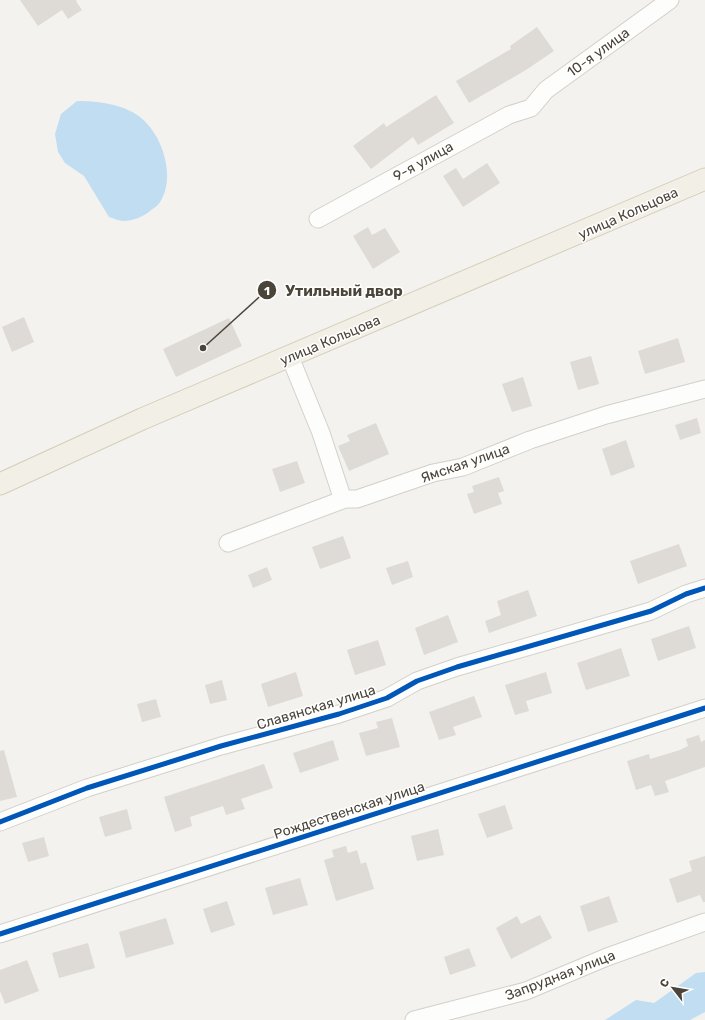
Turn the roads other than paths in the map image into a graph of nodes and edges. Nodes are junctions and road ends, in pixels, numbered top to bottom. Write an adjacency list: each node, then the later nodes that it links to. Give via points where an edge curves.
1 (670, 0): 2 (street, 10-я улица, via 546,90)
2 (531, 108): 4 (street, 9-я улица, via 508,115)
3 (705, 179): 5 (main road, улица Кольцова)
4 (318, 220)
5 (290, 357): 7 (main road, улица Кольцова); 8 (street, via 321,433 341,494)
6 (705, 389): 8 (street, Ямская улица, via 606,415 530,440 463,467 357,498)
7 (0, 484)
8 (345, 498): 9 (street, Ямская улица)
9 (228, 544)
10 (705, 588): 12 (street, Славянская улица, via 651,611 457,667 417,681 387,698 339,714 221,746 87,788)
11 (705, 708): 14 (street, Рождественская улица)
12 (0, 822)
13 (705, 922): 15 (street, Запрудная улица, via 607,957 526,991)
14 (0, 934)
15 (414, 1020)

